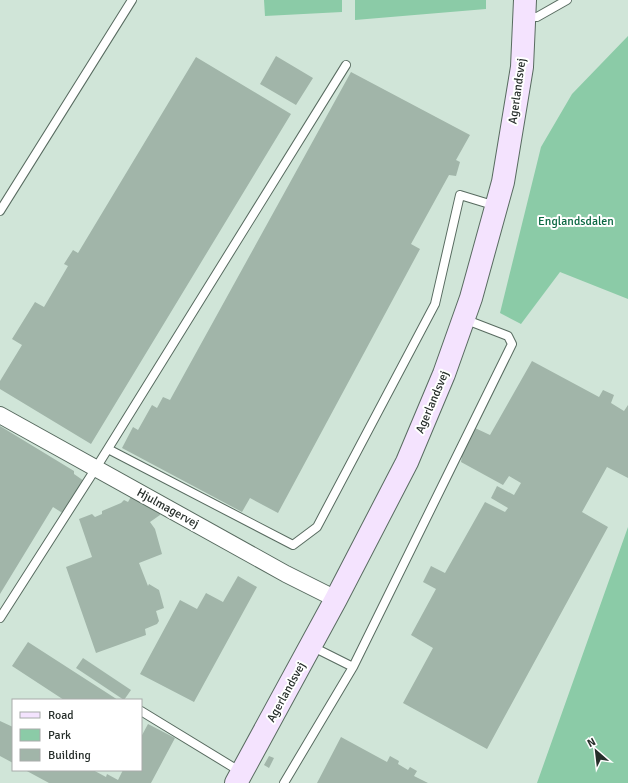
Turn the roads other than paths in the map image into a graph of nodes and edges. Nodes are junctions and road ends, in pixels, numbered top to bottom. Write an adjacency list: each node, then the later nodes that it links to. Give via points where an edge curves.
1 (132, 0): 6 (lane)
2 (567, 0): 3 (lane, via 537,17)
3 (524, 8): 5 (street, Agerlandsvej, via 522,67)
4 (346, 65): 9 (lane)
5 (497, 207): 7 (street, Agerlandsvej); 9 (lane, via 460,196 435,304 317,527 293,545)
6 (0, 211)
7 (464, 319): 11 (street, Agerlandsvej, via 407,462); 14 (lane, via 508,336 512,344)
8 (0, 416): 10 (street, Hjulmagervej)
9 (108, 449): 10 (lane)
10 (96, 468): 11 (street, Hjulmagervej); 12 (lane)
11 (336, 599): 13 (street, Agerlandsvej)
12 (0, 618)
13 (311, 646): 14 (lane); 16 (street, Agerlandsvej)
14 (353, 667): 17 (lane)
15 (142, 712): 16 (lane, Agerlandsvej)
16 (239, 778)
17 (284, 783)

